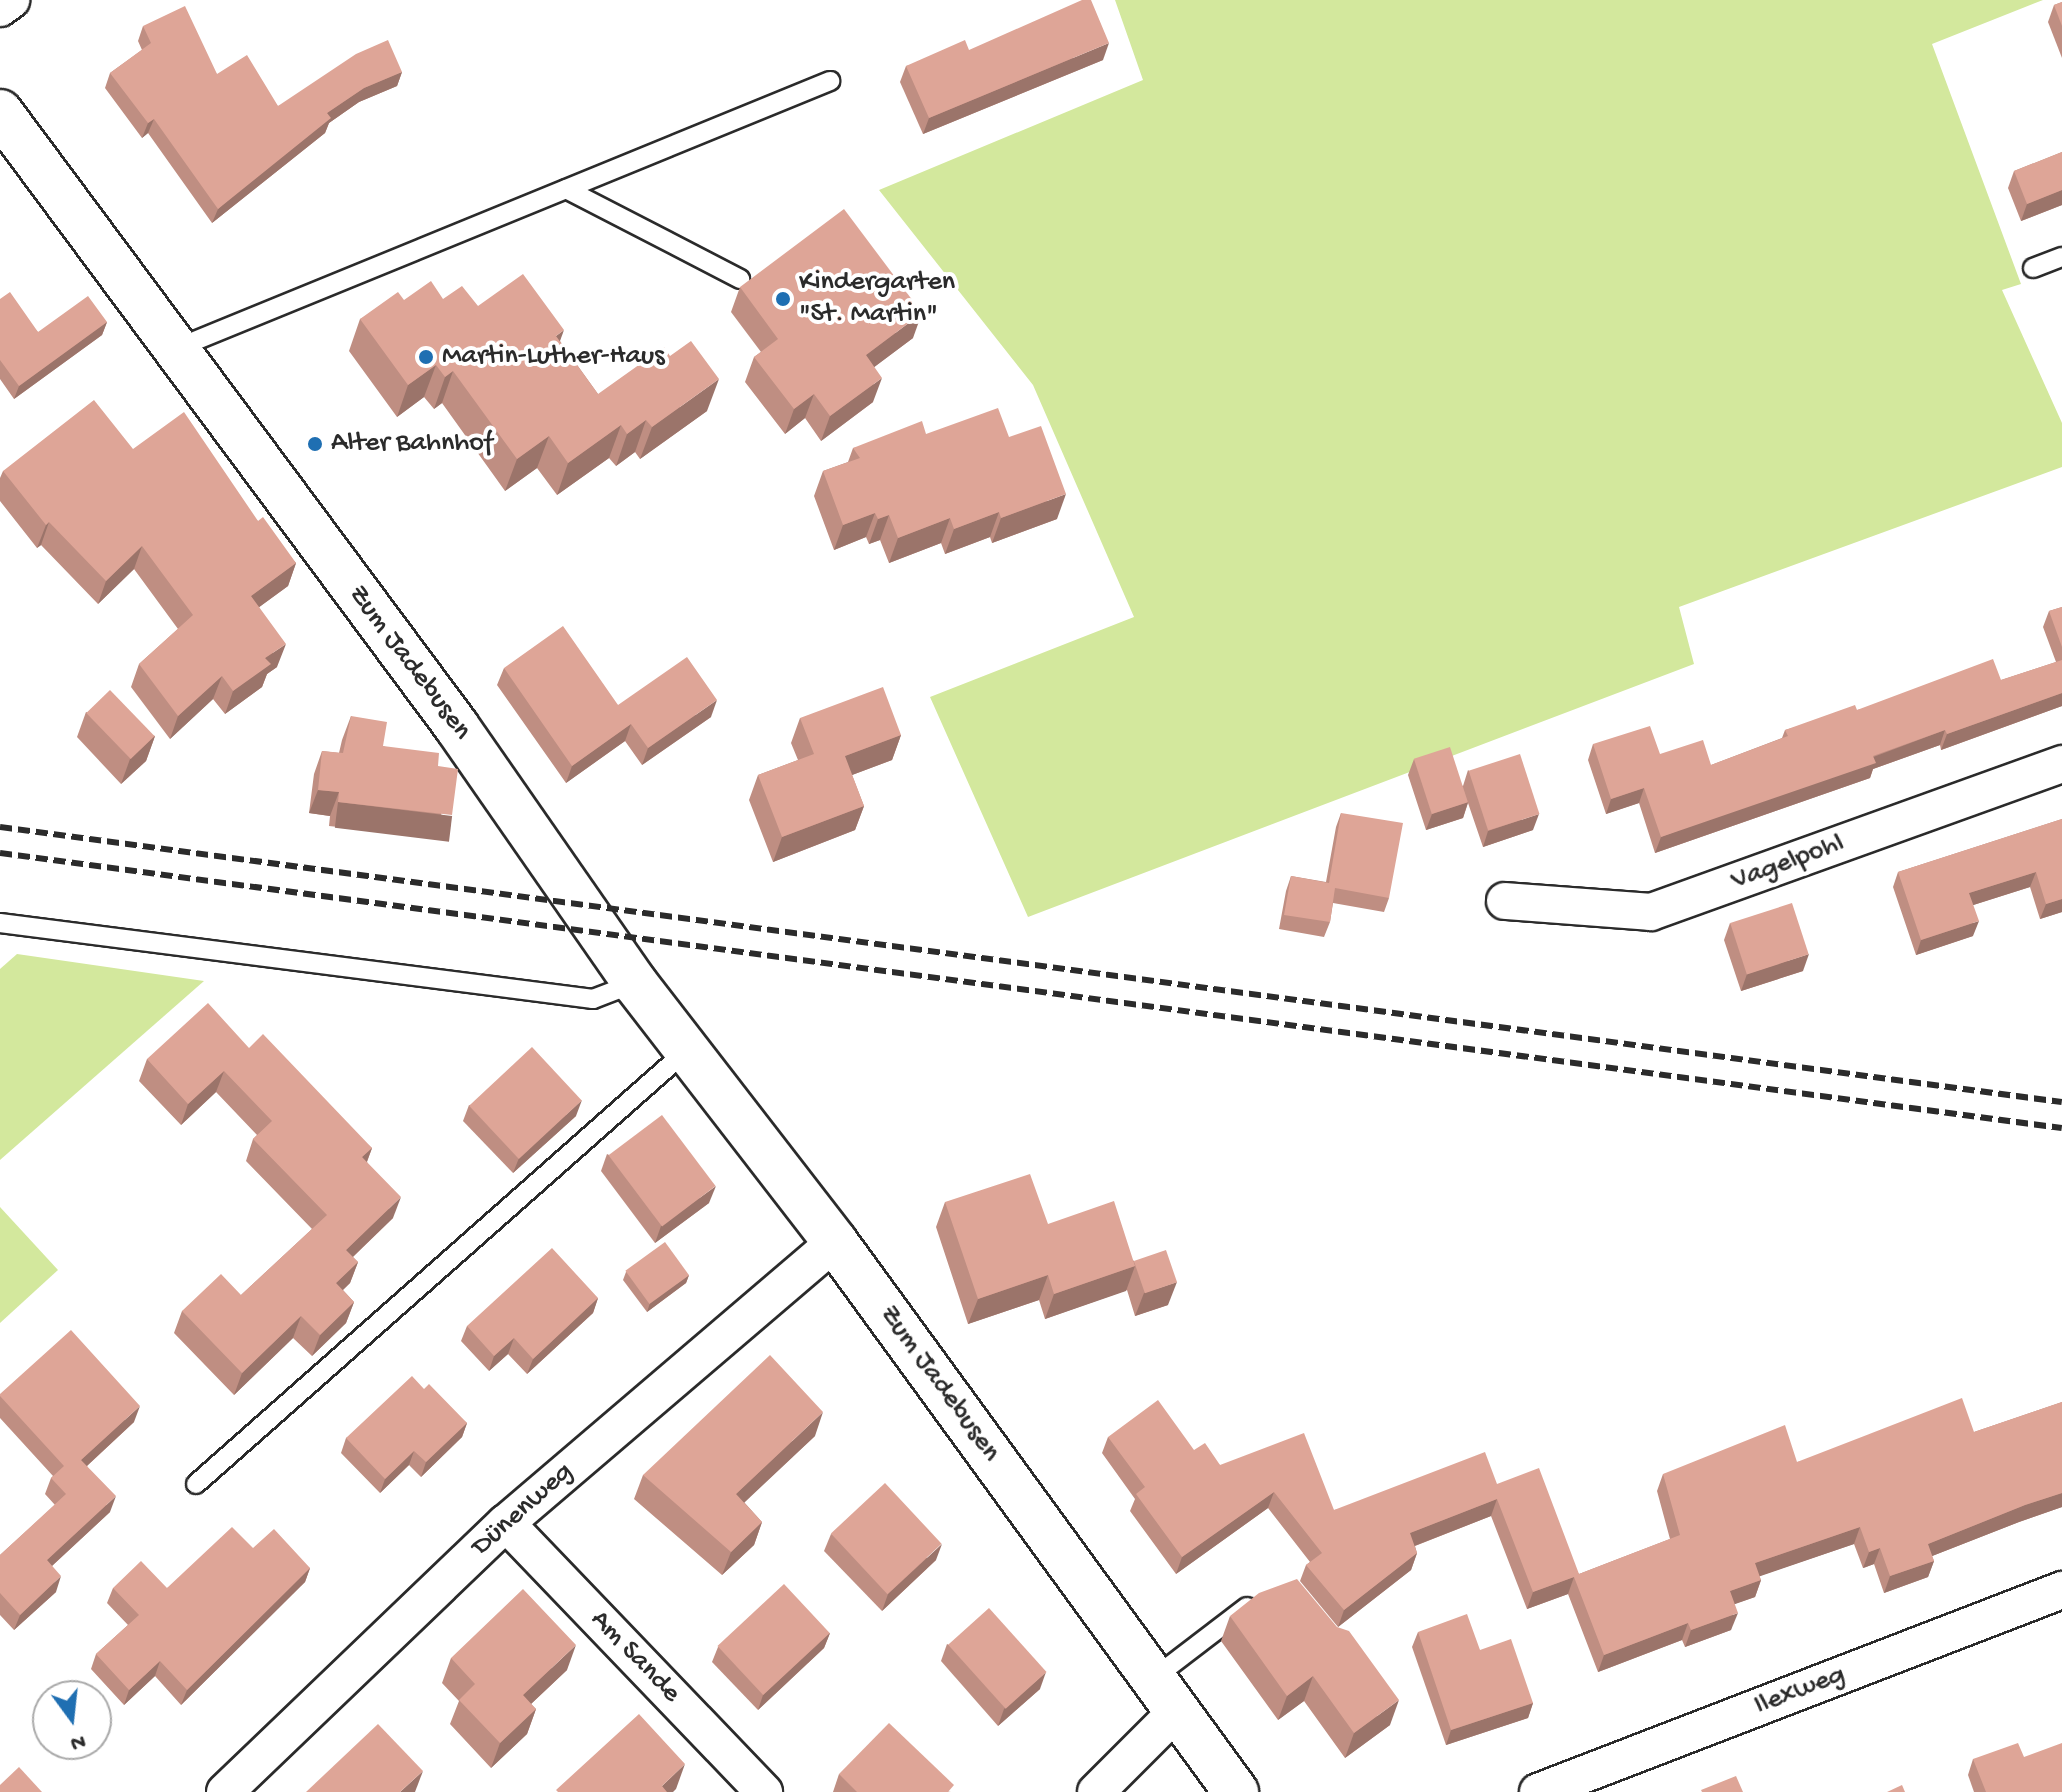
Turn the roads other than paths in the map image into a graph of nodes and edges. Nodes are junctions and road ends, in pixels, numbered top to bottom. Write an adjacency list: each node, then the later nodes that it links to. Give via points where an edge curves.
1 (11, 0): 2 (street)
2 (0, 8)
3 (830, 81): 5 (lane)
4 (0, 112): 9 (street, Zum Jadebusen)
5 (566, 189): 8 (lane); 9 (lane)
6 (2062, 257): 7 (lane)
7 (2033, 268)
8 (740, 279)
9 (175, 349): 13 (street, Zum Jadebusen, via 457,727)
10 (2062, 764): 11 (street, Vagelpohl, via 1651,912)
11 (1505, 901)
12 (0, 923): 13 (lane, via 593,999)
13 (635, 983): 14 (street, Zum Jadebusen)
14 (687, 1050): 15 (street, Zum Jadebusen); 16 (lane)
15 (835, 1242): 17 (street, Dünenweg); 20 (street, Zum Jadebusen)
16 (196, 1484)
17 (506, 1523): 21 (street, Dünenweg); 22 (street, Am Sande)
18 (2062, 1590): 25 (street, Ilexweg)
19 (1258, 1601): 20 (lane)
20 (1165, 1694): 23 (street); 24 (street, Zum Jadebusen)
21 (225, 1792)
22 (764, 1792)
23 (1096, 1792)
24 (1236, 1792)
25 (1538, 1792)

